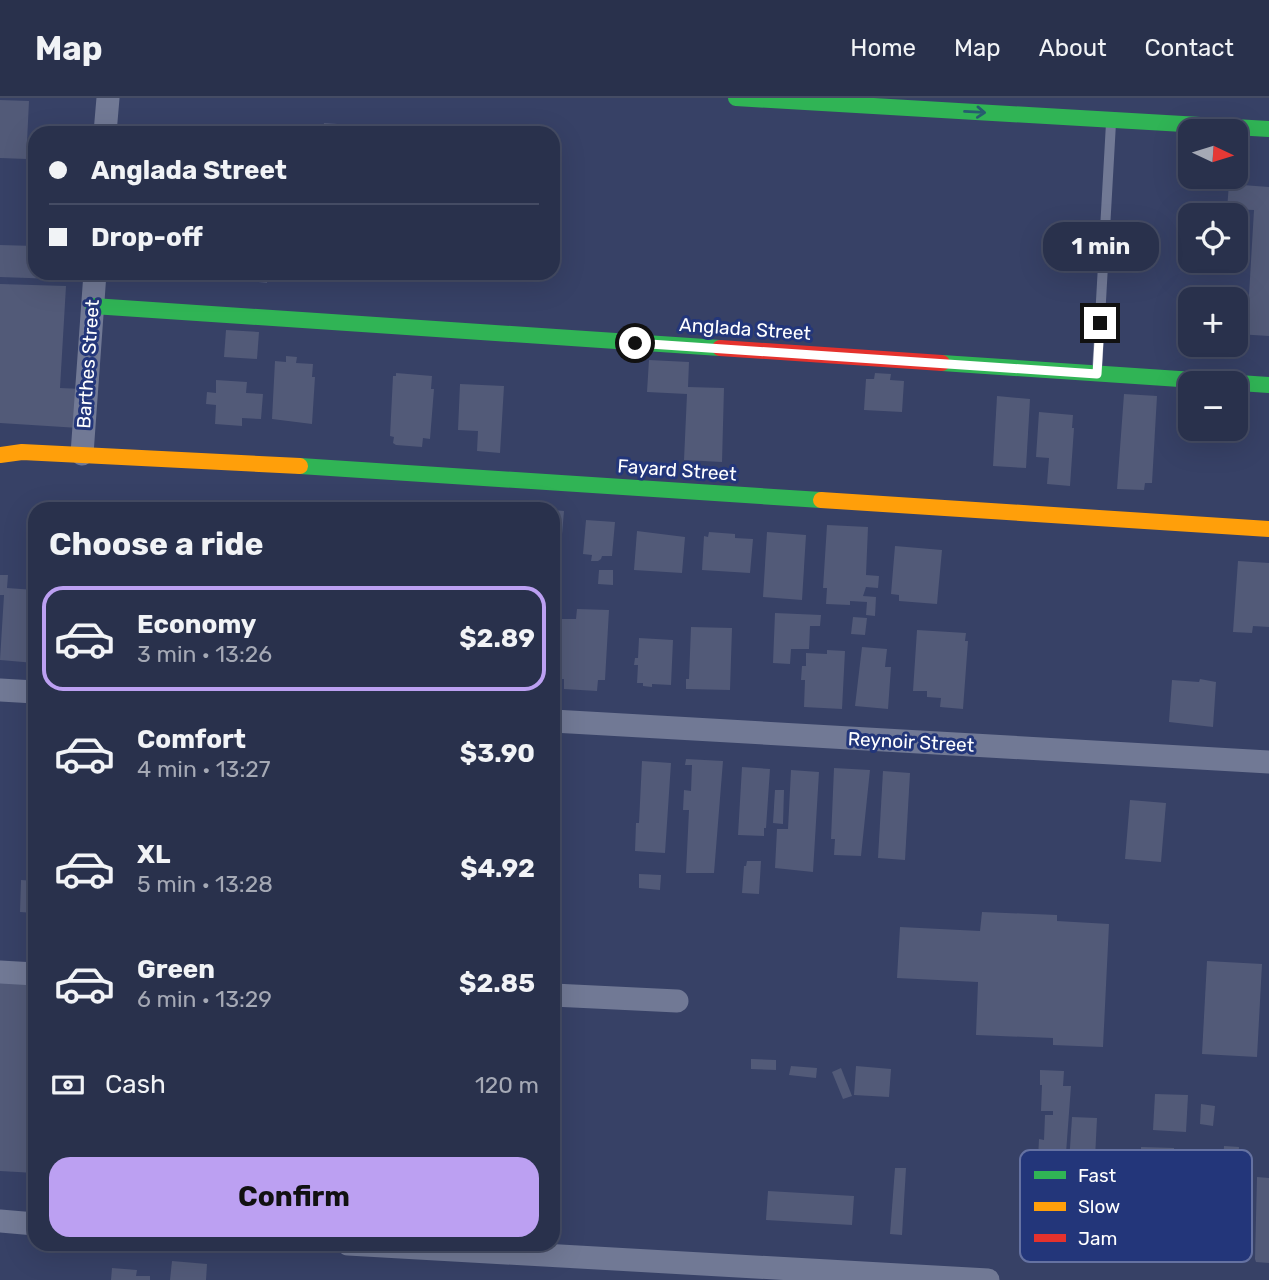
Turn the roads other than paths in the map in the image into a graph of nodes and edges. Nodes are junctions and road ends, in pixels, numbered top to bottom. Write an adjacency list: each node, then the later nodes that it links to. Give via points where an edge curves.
1 (108, 98): 4 (street)
2 (736, 98): 3 (street, one-way to 3)
3 (1111, 120): 5 (street); 8 (lane)
4 (106, 126)
5 (1269, 129)
6 (95, 280): 7 (street, Barthes Street)
7 (93, 306): 8 (street, Anglada Street); 10 (street, Barthes Street)
8 (1097, 374): 9 (street, Anglada Street)
9 (1269, 385)
10 (82, 454): 11 (street, Fayard Street); 12 (street, Fayard Street)
11 (0, 455)
12 (1269, 529)
13 (0, 690): 14 (street)
14 (28, 692)
15 (560, 722): 16 (street, Reynoir Street)
16 (1269, 762)
17 (0, 972): 18 (street)
18 (28, 974)
19 (560, 995): 20 (street)
20 (677, 1001)
21 (0, 1221): 22 (street)
22 (28, 1223)
23 (472, 1251): 24 (street)
24 (988, 1280)

